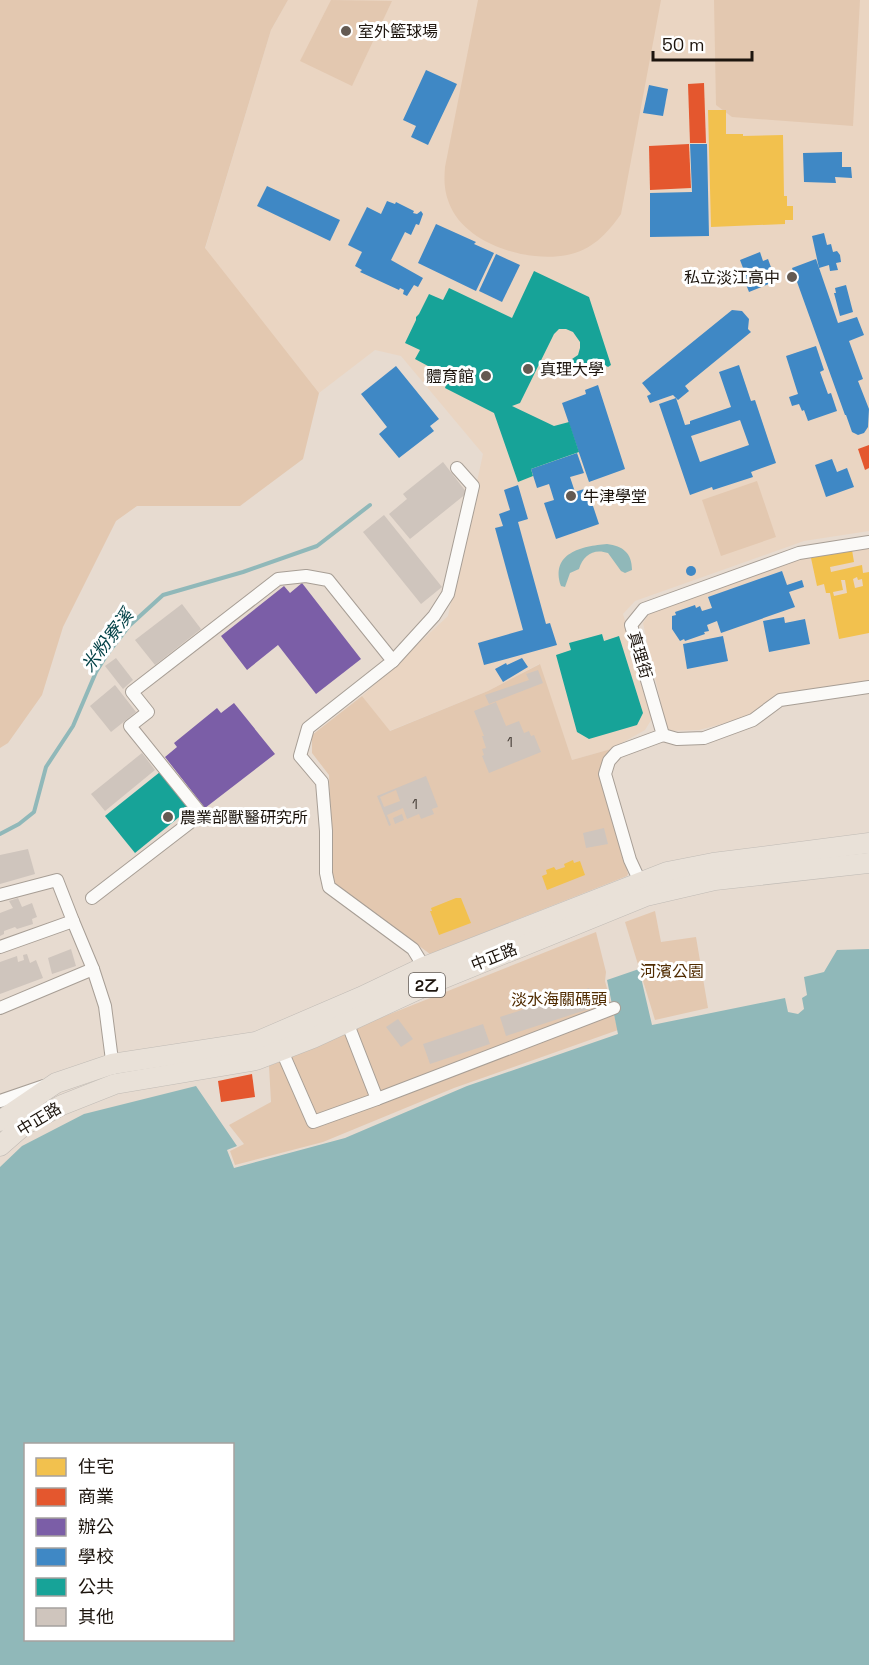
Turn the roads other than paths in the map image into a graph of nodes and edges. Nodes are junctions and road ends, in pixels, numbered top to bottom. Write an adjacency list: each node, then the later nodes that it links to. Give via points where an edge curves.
1 (457, 468): 3 (street, via 473,486 448,594 434,616)
2 (869, 542): 5 (street, 真理街, via 799,553 644,609 631,625)
3 (393, 661): 10 (street, via 328,580 306,576 278,579 132,692 148,712 130,726 201,814); 13 (street, via 308,728 300,756 322,782 329,887 413,949)
4 (869, 687): 5 (street, via 780,700 753,720 704,738)
5 (663, 735): 8 (street, via 617,752 605,774 630,860)
6 (869, 843): 8 (main road, 中正路 / 2乙, via 667,872)
7 (869, 863): 8 (main road, 中正路 / 2乙)
8 (643, 889): 13 (main road, 中正路 / 2乙); 17 (main road, 中正路 / 2乙)
9 (0, 895): 11 (street, via 57,880)
10 (92, 898)
11 (73, 921): 12 (street); 14 (street)
12 (0, 947)
13 (424, 967): 19 (main road, 中正路 / 2乙, via 256,1042)
14 (93, 969): 15 (street); 19 (street, via 105,1006)
15 (0, 1008)
16 (614, 1008): 22 (street)
17 (347, 1022): 21 (main road, 中正路 / 2乙, via 256,1060); 22 (street)
18 (285, 1058): 22 (street, via 313,1122)
19 (112, 1064): 20 (main road, 中正路 / 2乙); 21 (street)
20 (56, 1083): 23 (street); 24 (main road, 中正路 / 2乙)
21 (115, 1084): 25 (main road, 中正路 / 2乙, via 24,1125)
22 (377, 1099)
23 (0, 1101)
24 (0, 1121)
25 (0, 1146)

